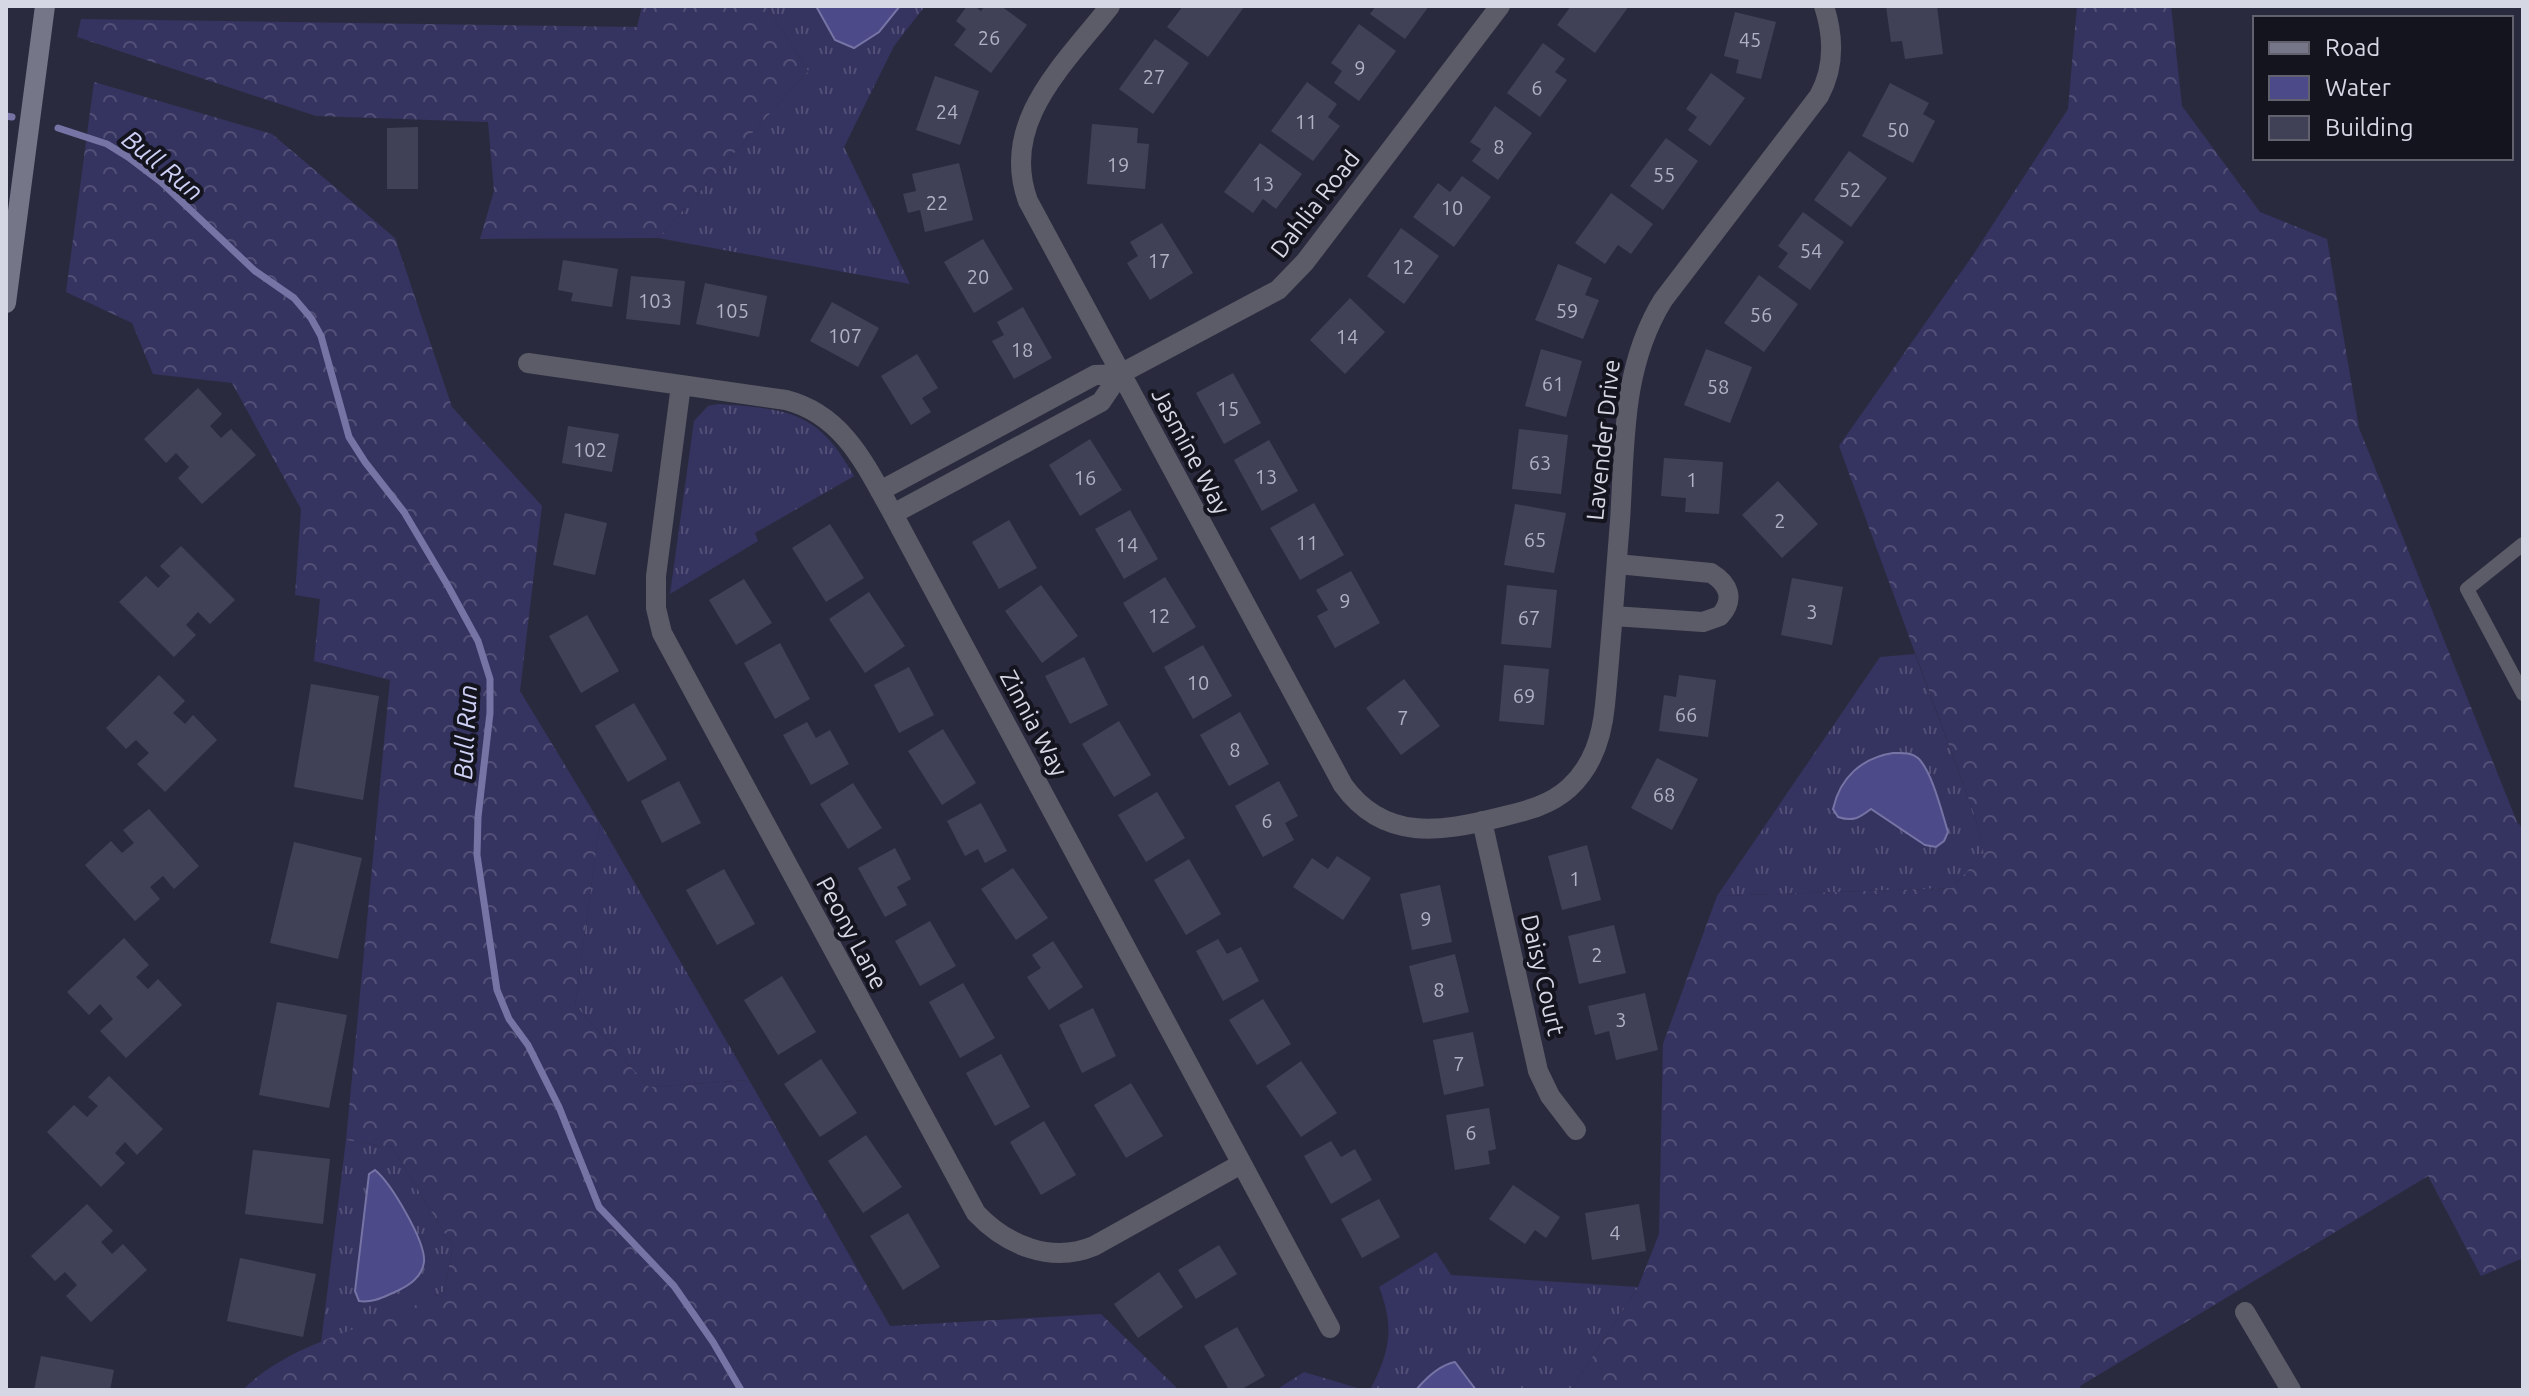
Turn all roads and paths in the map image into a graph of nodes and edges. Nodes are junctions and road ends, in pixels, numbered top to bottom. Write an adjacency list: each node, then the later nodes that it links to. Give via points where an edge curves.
1 (45, 6): 5 (main road)
2 (1110, 6): 7 (street, Jasmine Way, via 1032,111 1019,156 1028,201)
3 (1500, 6): 7 (street, Dahlia Road, via 1287,282)
4 (1824, 6): 12 (street, Lavender Drive, via 1831,56 1819,96 1663,300 1637,353)
5 (6, 303)
6 (528, 363): 8 (street, Zinnia Way)
7 (1120, 374): 9 (street, Dahlia Road, via 1095,375); 10 (street, Dahlia Road, via 1101,402); 15 (street, Jasmine Way, via 1350,795 1380,818 1415,829)
8 (681, 385): 9 (street, Zinnia Way, via 809,407 844,434); 17 (street, Peony Lane, via 656,576 662,633 976,1213 1018,1245 1053,1253 1078,1251)
9 (880, 491): 10 (street, Zinnia Way)
10 (893, 514): 17 (street, Zinnia Way)
11 (2523, 544): 14 (lane, via 2467,589)
12 (1617, 564): 13 (street, Lavender Drive); 13 (street, via 1711,573 1728,589 1729,601 1720,616 1703,622)
13 (1613, 616): 15 (street, Lavender Drive, via 1602,726 1586,768 1550,801)
14 (2523, 694)
15 (1482, 821): 16 (street, Daisy Court, via 1538,1071)
16 (1576, 1130)
17 (1241, 1164): 19 (street, Zinnia Way)
18 (2245, 1312): 20 (street)
19 (1330, 1328)
20 (2291, 1390)

